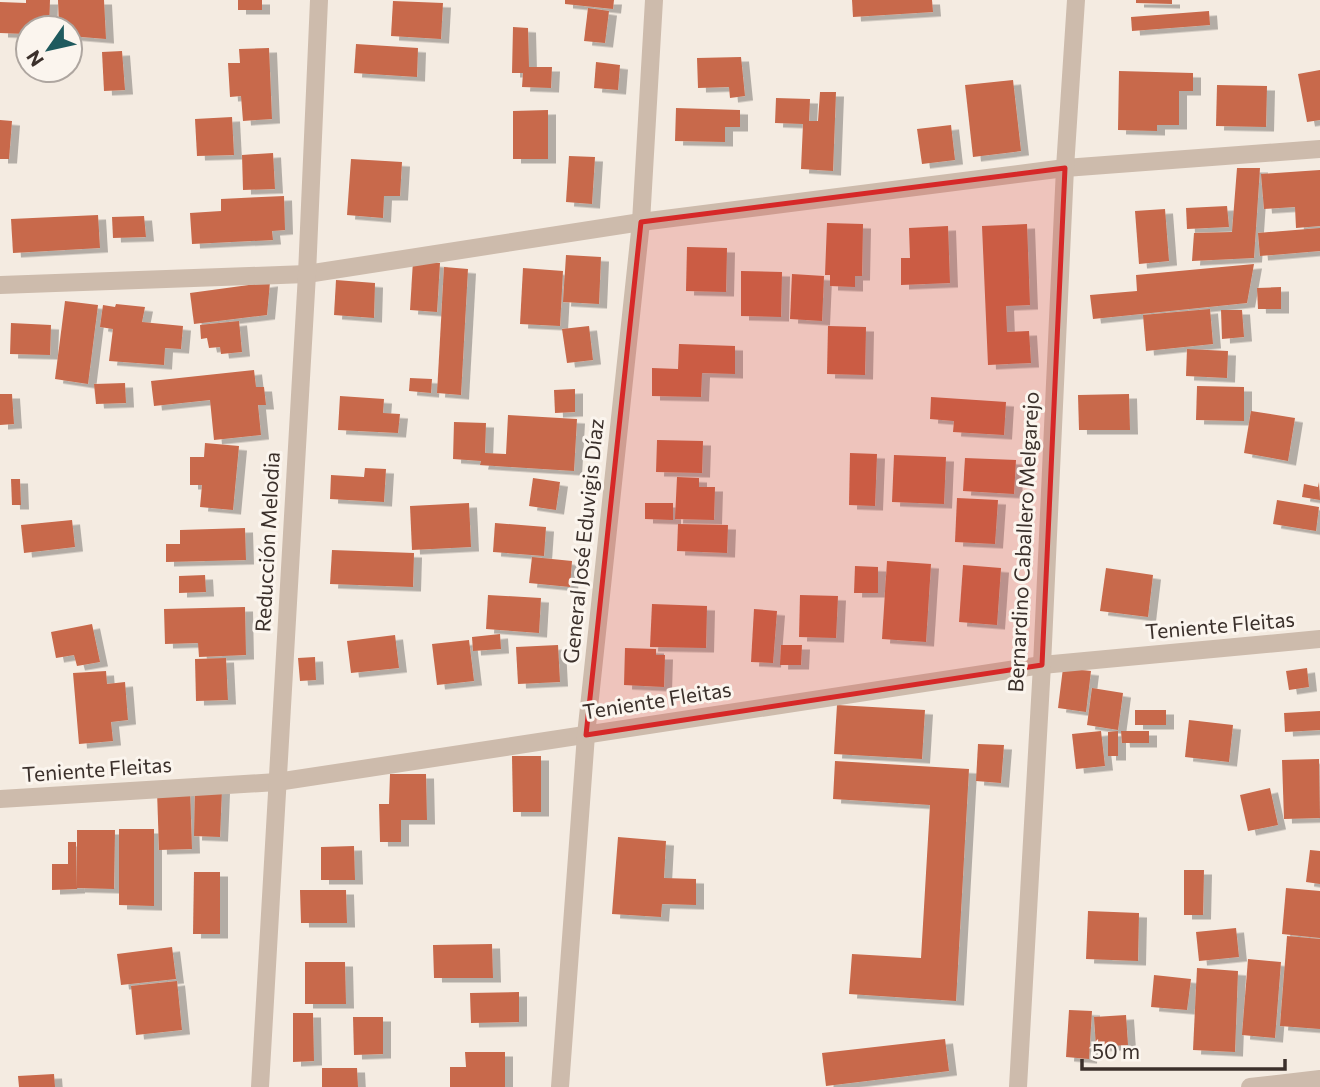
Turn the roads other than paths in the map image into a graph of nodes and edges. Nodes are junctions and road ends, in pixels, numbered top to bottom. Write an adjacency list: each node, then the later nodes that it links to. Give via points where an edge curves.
1 (319, 0): 7 (street, Reducción Melodia)
2 (654, 0): 6 (street, General José Eduvigis Díaz)
3 (1076, 0): 5 (street, Bernardino Caballero Melgarejo)
4 (1320, 149): 5 (street)
5 (1065, 168): 6 (street); 10 (street, Bernardino Caballero Melgarejo)
6 (641, 222): 7 (street); 11 (street, General José Eduvigis Díaz)
7 (307, 274): 8 (street); 12 (street, Reducción Melodia)
8 (0, 285)
9 (1320, 639): 10 (street, Teniente Fleitas)
10 (1042, 665): 11 (street, Teniente Fleitas); 17 (street, Bernardino Caballero Melgarejo)
11 (586, 735): 12 (street, Teniente Fleitas); 16 (street, General José Eduvigis Díaz)
12 (277, 782): 13 (street, Teniente Fleitas); 15 (street, Reducción Melodia)
13 (0, 799)
14 (1320, 1079): 18 (street)
15 (260, 1087)
16 (560, 1087)
17 (1018, 1087)
18 (1250, 1087)

